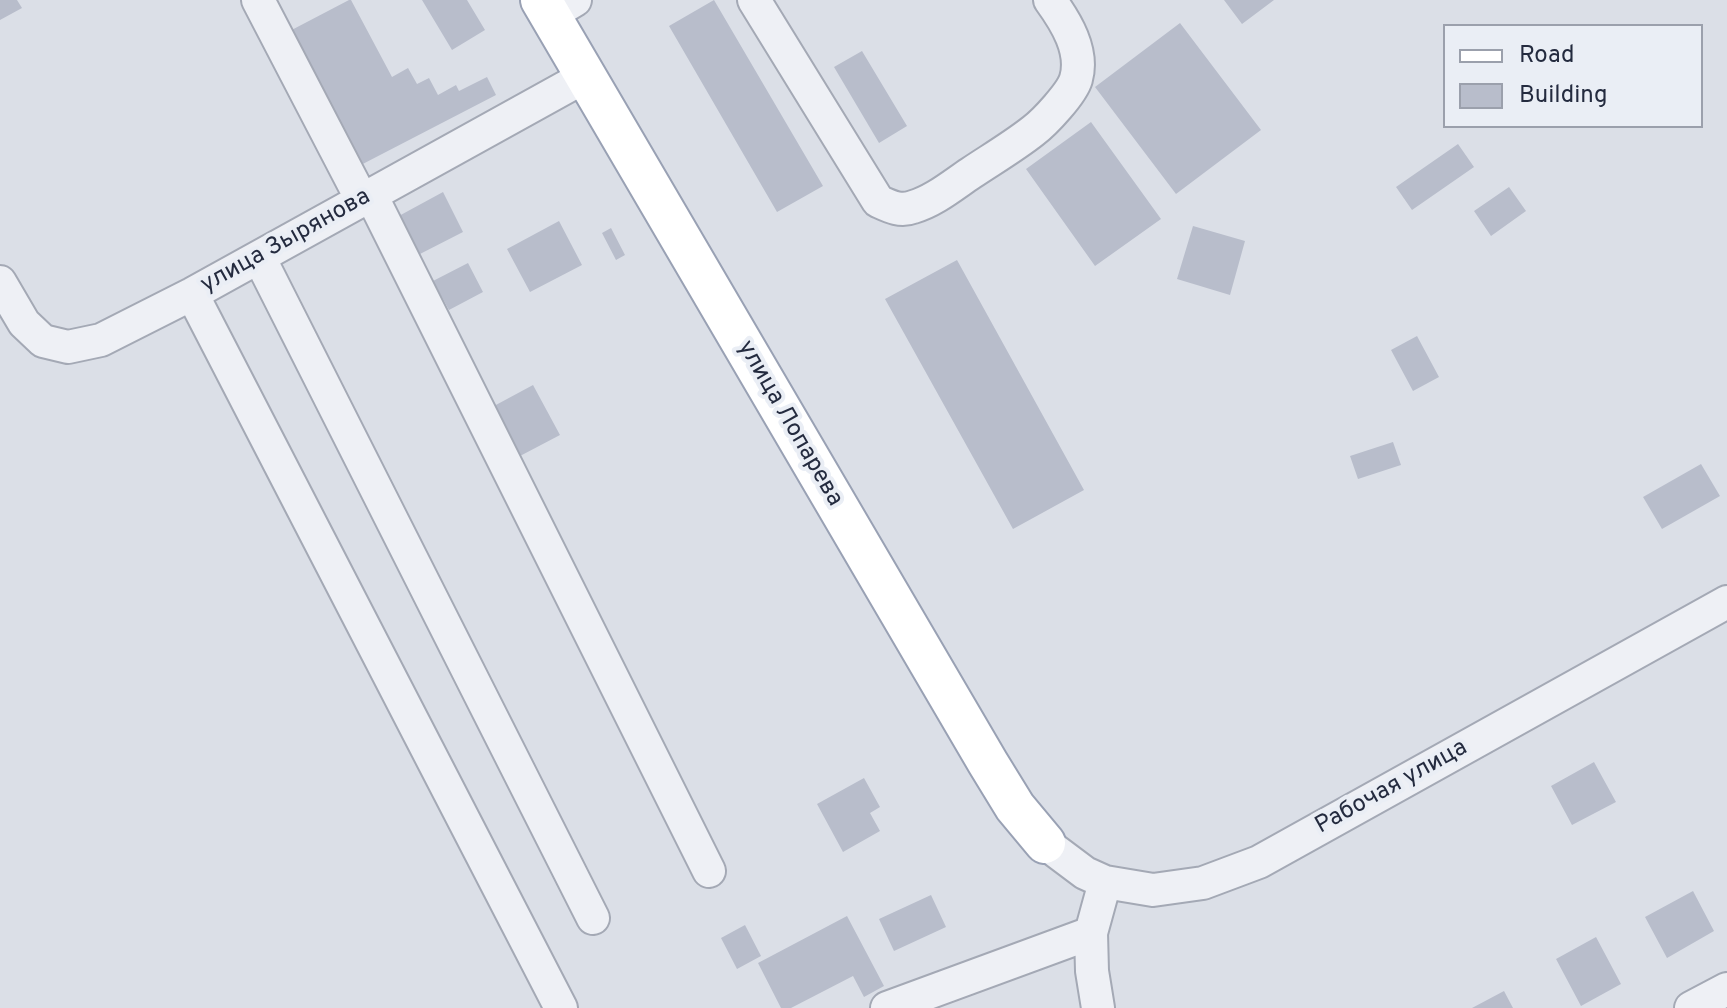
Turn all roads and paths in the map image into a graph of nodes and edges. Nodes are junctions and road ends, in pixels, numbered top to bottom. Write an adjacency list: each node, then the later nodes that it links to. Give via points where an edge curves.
1 (258, 0): 6 (street)
2 (754, 0): 3 (street, via 878,201 894,208 911,208 935,197 1035,130 1055,110 1076,82 1078,62 1072,36)
3 (1050, 0)
4 (555, 5): 5 (main road, улица Лопарева)
5 (586, 76): 6 (street, улица Зырянова); 11 (main road, улица Лопарева, via 988,763)
6 (367, 198): 7 (street, улица Зырянова); 12 (street)
7 (259, 257): 9 (street, улица Зырянова); 14 (street)
8 (0, 282): 9 (street, улица Зырянова, via 24,323 43,341 68,347 101,340)
9 (192, 294): 17 (street)
10 (1727, 602): 13 (street, Рабочая улица, via 1259,862 1203,883 1153,890)
11 (1045, 843): 13 (street, Рабочая улица)
12 (709, 871)
13 (1105, 882): 15 (street)
14 (593, 918)
15 (1091, 933): 18 (street); 19 (street)
16 (1727, 989): 20 (street)
17 (561, 1008)
18 (887, 1008)
19 (1098, 1008)
20 (1691, 1008)

